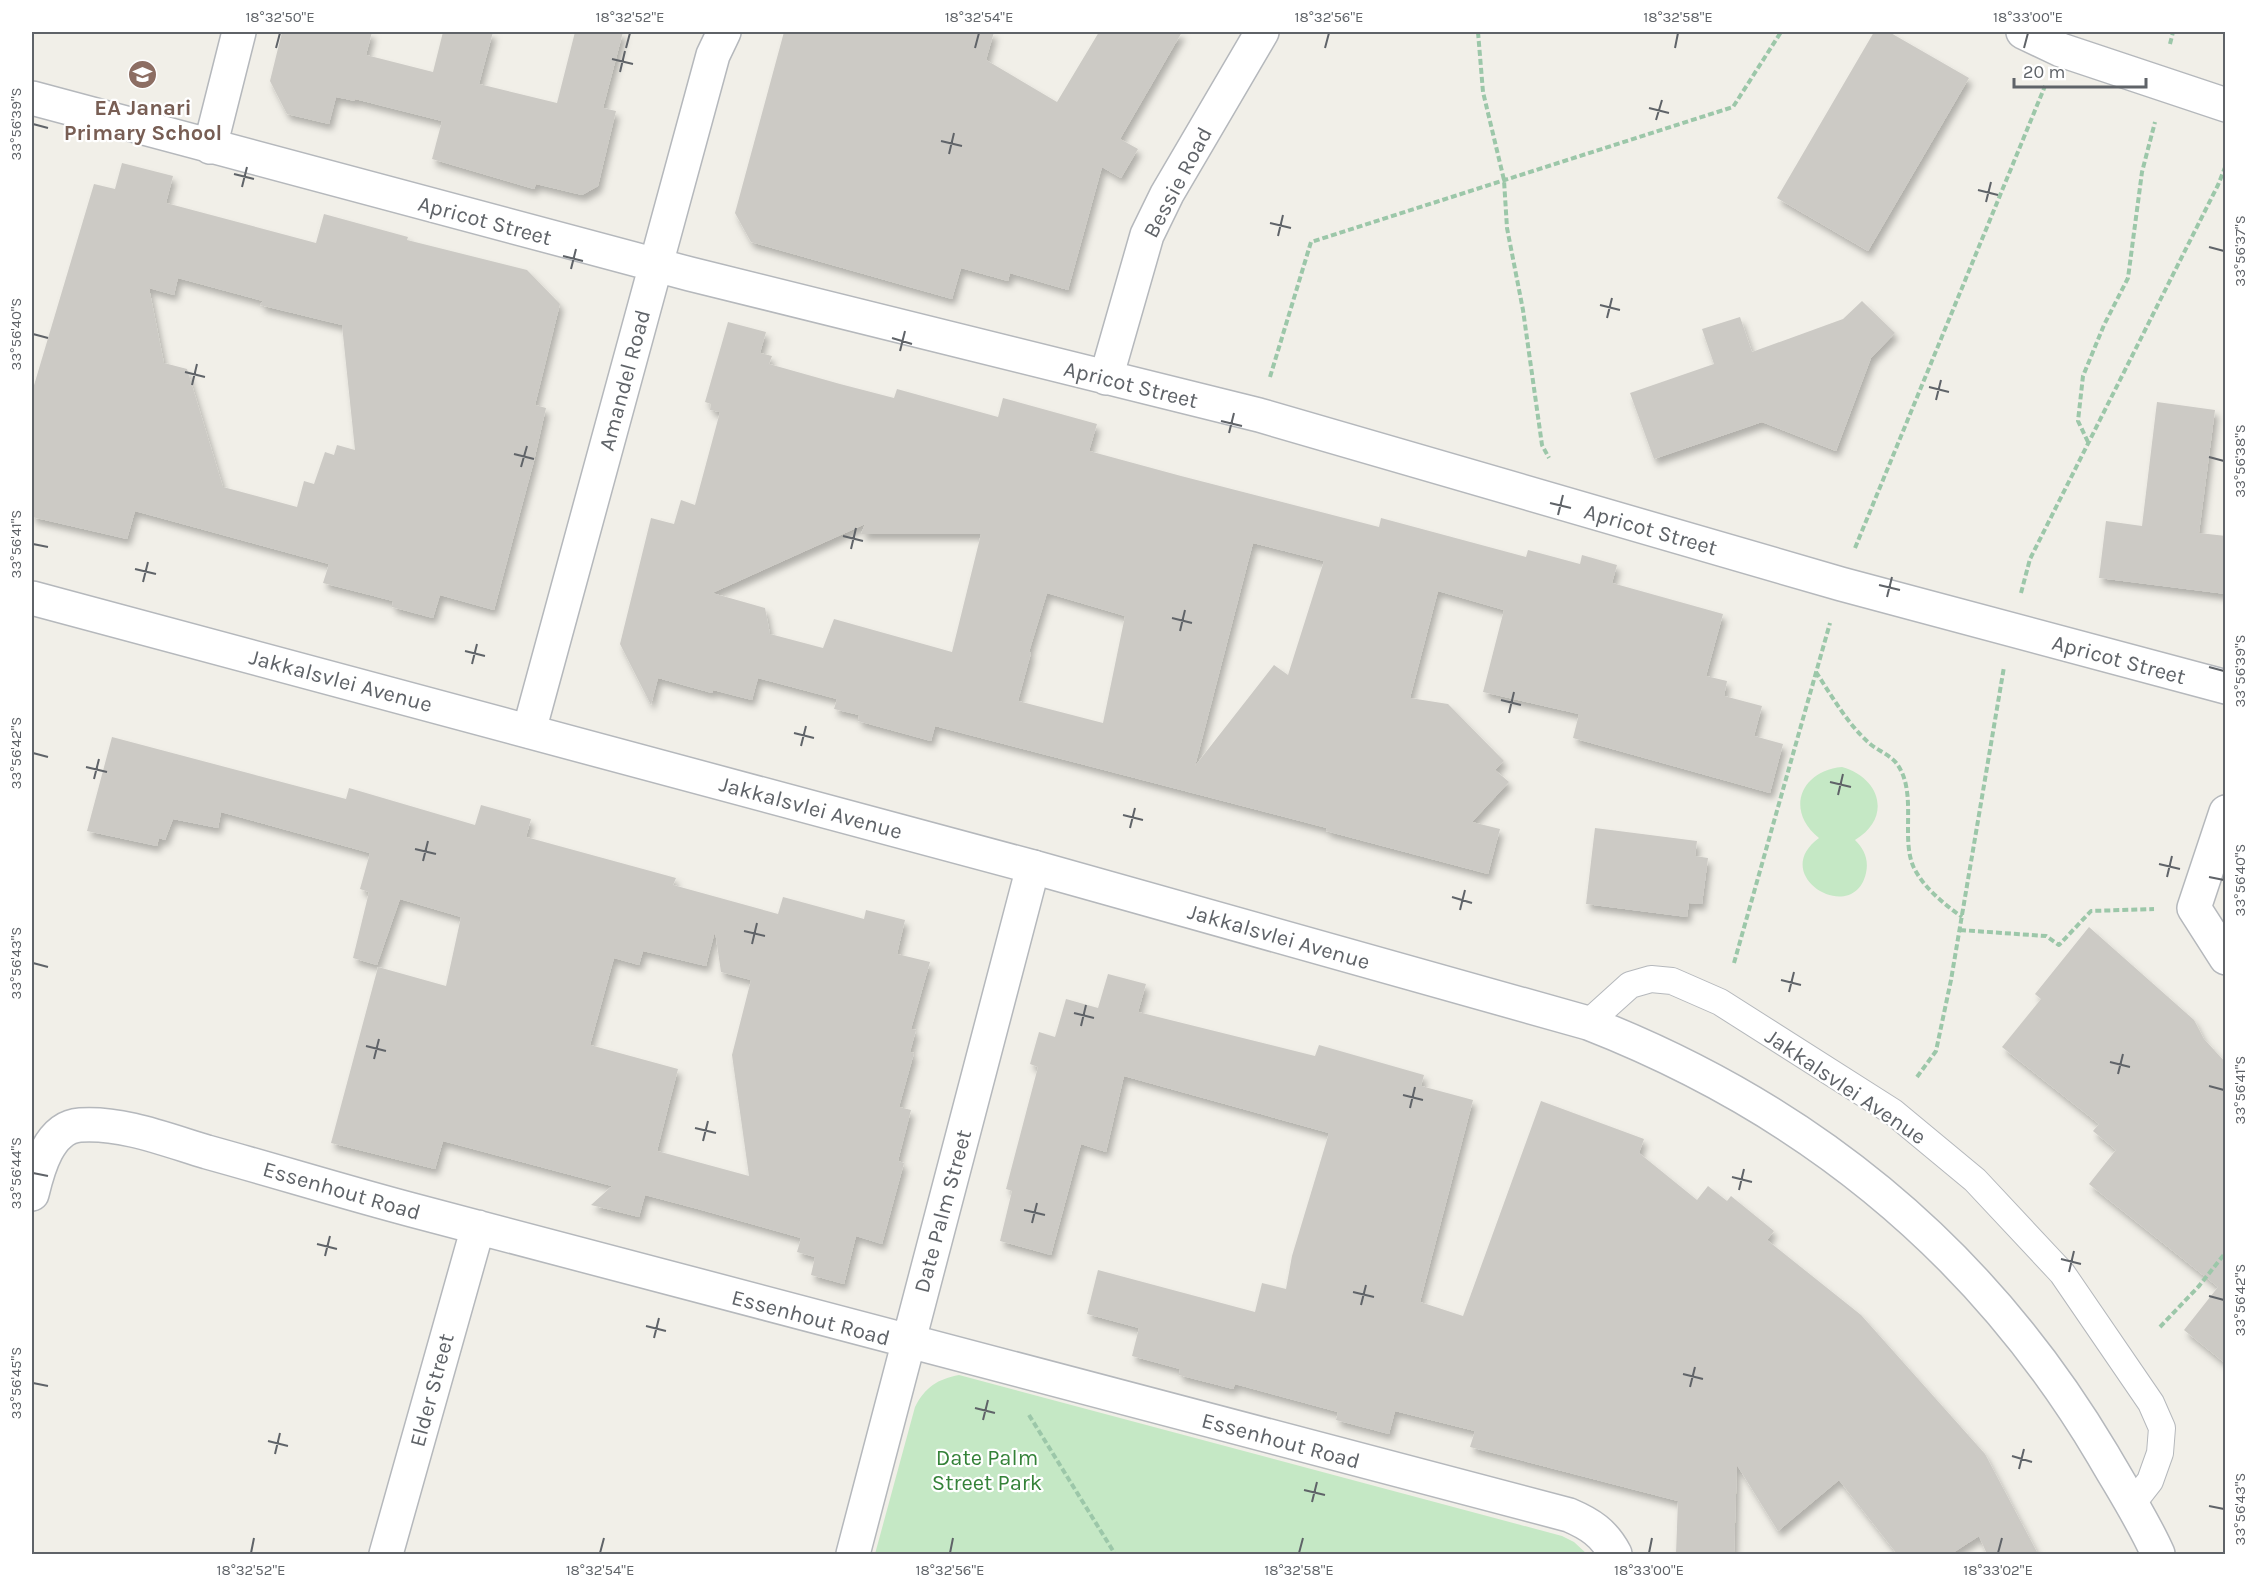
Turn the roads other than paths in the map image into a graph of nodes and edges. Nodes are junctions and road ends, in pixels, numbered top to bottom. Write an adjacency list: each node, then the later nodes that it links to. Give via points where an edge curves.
1 (239, 32): 7 (street)
2 (724, 32): 8 (street, Amandel Road, via 713,55)
3 (1262, 32): 9 (street, Bessie Road, via 1147,235)
4 (2023, 32): 6 (street, via 2061,50)
5 (32, 98): 7 (street, Apricot Street)
6 (2226, 105)
7 (210, 147): 8 (street, Apricot Street)
8 (656, 264): 9 (street, Apricot Street); 12 (street, Amandel Road)
9 (1106, 378): 11 (street, Apricot Street, via 1259,415 1841,584)
10 (32, 597): 12 (street, Jakkalsvlei Avenue)
11 (2226, 687)
12 (529, 731): 14 (street, Jakkalsvlei Avenue)
13 (2226, 812): 15 (street, via 2194,908)
14 (1033, 867): 16 (street, Jakkalsvlei Avenue); 19 (street, Date Palm Street)
15 (2226, 958)
16 (1588, 1023): 20 (street, Jakkalsvlei Avenue, via 1674,1059 1750,1099 1825,1148 1913,1219 1958,1261 2028,1344 2081,1418); 20 (lane, Jakkalsvlei Avenue, via 1630,985 1651,979 1672,981 1720,1002 1893,1112 1975,1180 2062,1273 2151,1403 2162,1428 2160,1453 2150,1481)
17 (32, 1194): 18 (street, Essenhout Road, via 38,1169 52,1141 73,1125 100,1125 151,1135)
18 (478, 1227): 19 (street, Essenhout Road); 22 (street, Elder Street)
19 (908, 1343): 23 (street, Date Palm Street); 24 (street, Essenhout Road, via 1569,1515 1592,1525 1608,1540)
20 (2132, 1504): 21 (street, Jakkalsvlei Avenue)
21 (2157, 1550)
22 (386, 1554)
23 (853, 1554)
24 (1615, 1554)

